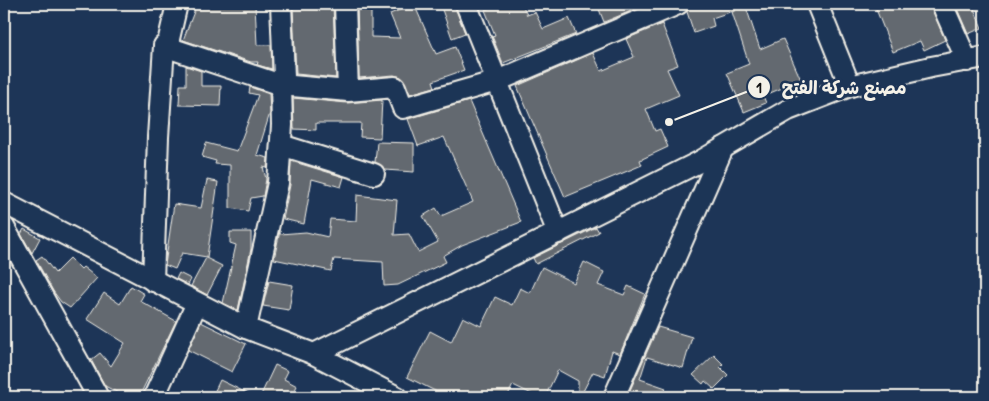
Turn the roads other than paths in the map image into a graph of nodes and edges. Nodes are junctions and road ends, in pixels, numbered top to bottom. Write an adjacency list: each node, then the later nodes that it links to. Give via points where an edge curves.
1 (178, 4): 8 (street, via 168,43)
2 (280, 4): 11 (street, via 284,77)
3 (345, 4): 13 (street)
4 (466, 4): 10 (street)
5 (678, 4): 10 (street)
6 (818, 4): 12 (street)
7 (942, 4): 9 (street)
8 (164, 46): 11 (street); 20 (street)
9 (976, 59): 12 (street)
10 (497, 81): 13 (street, via 403,108 394,88); 19 (street)
11 (281, 85): 13 (street); 14 (street)
12 (850, 86): 15 (street, via 788,110)
13 (348, 90)
14 (281, 145): 16 (street); 22 (street, via 278,183)
15 (723, 148): 19 (street); 27 (street)
16 (374, 174)
17 (4, 203): 20 (street)
18 (4, 226): 24 (street)
19 (558, 232): 23 (street)
20 (153, 281): 21 (street)
21 (197, 303): 22 (street); 25 (street)
22 (246, 328): 23 (street)
23 (314, 354): 26 (street)
24 (98, 397)
25 (154, 397)
26 (397, 397)
27 (614, 397)

